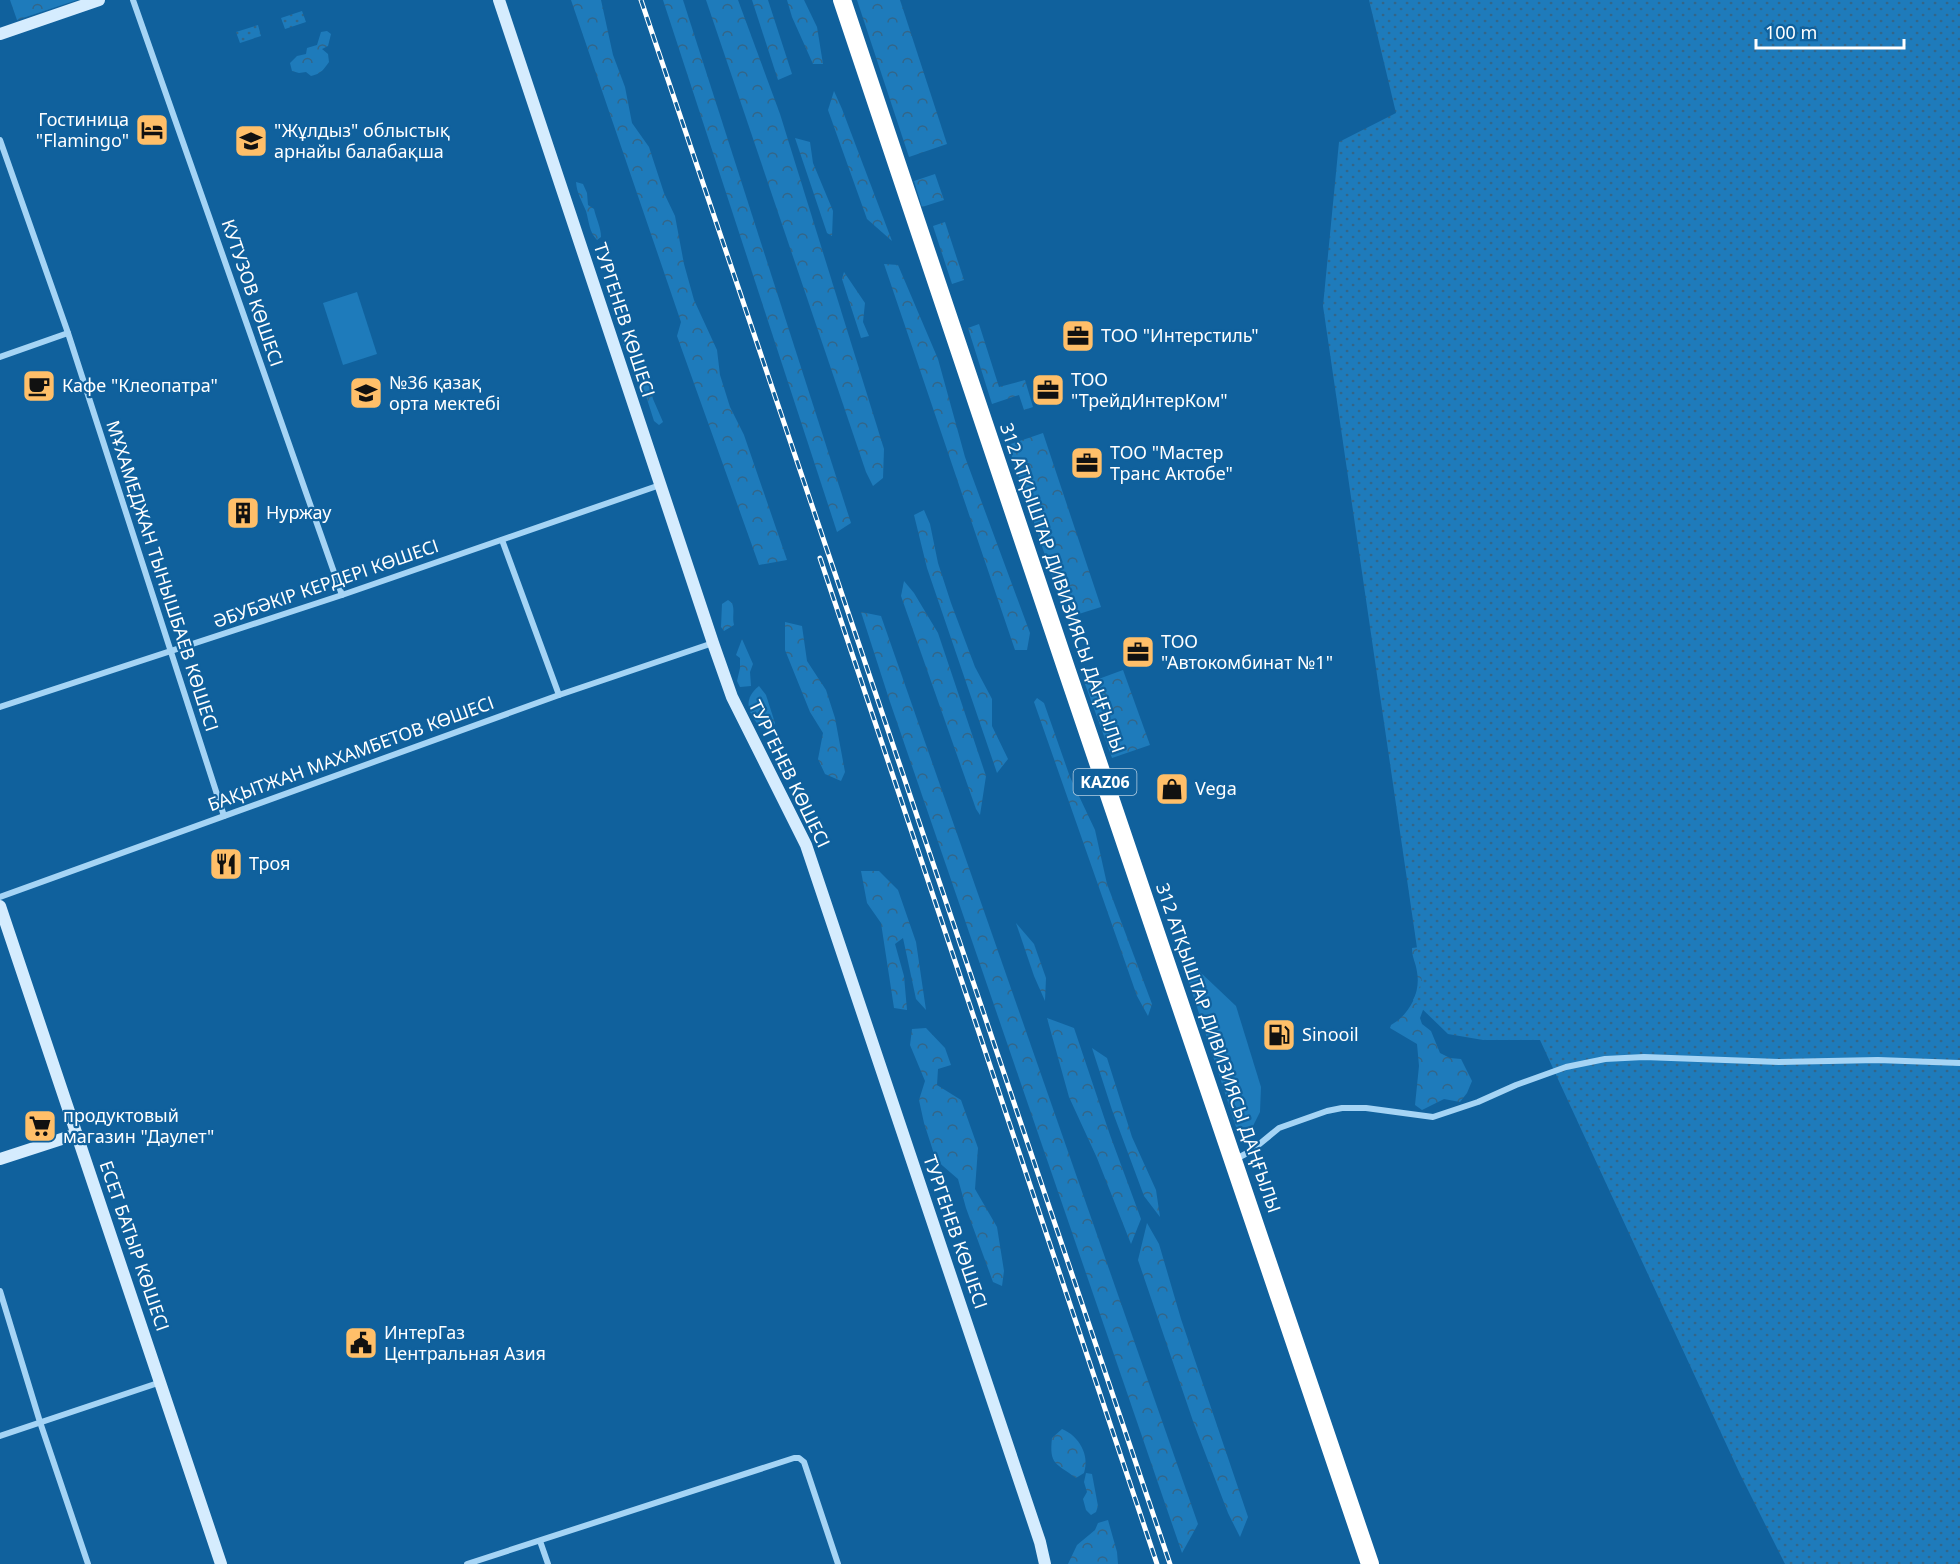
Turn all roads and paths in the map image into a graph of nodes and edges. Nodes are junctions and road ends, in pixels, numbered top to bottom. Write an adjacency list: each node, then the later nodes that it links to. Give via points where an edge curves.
1 (99, 0): 5 (main road)
2 (133, 0): 11 (street, КУТУЗОВ КӨШЕСІ)
3 (499, 0): 9 (main road, ТУРГЕНЕВ КӨШЕСІ)
4 (842, 0): 23 (highway, 312 АТҚЫШТАР ДИВИЗИЯСЫ ДАҢҒЫЛЫ / KАZ06)
5 (0, 34)
6 (0, 140): 7 (street, МҰХАМЕДЖАН ТЫНЫШБАЕВ КӨШЕСІ)
7 (68, 333): 8 (street); 13 (street, МҰХАМЕДЖАН ТЫНЫШБАЕВ КӨШЕСІ)
8 (0, 357)
9 (660, 485): 10 (street, ӘБУБӘКІР КЕРДЕРІ КӨШЕСІ); 12 (main road, ТУРГЕНЕВ КӨШЕСІ)
10 (502, 540): 11 (street, ӘБУБӘКІР КЕРДЕРІ КӨШЕСІ); 14 (street)
11 (342, 595): 13 (street, ӘБУБӘКІР КЕРДЕРІ КӨШЕСІ)
12 (713, 643): 14 (street, БАҚЫТЖАН МАХАМБЕТОВ КӨШЕСІ); 34 (main road, ТУРГЕНЕВ КӨШЕСІ, via 732,697 806,845)
13 (170, 652): 15 (street, ӘБУБӘКІР КЕРДЕРІ КӨШЕСІ); 16 (street, МҰХАМЕДЖАН ТЫНЫШБАЕВ КӨШЕСІ)
14 (559, 695): 16 (street, БАҚЫТЖАН МАХАМБЕТОВ КӨШЕСІ)
15 (0, 707)
16 (224, 816): 17 (street, БАҚЫТЖАН МАХАМБЕТОВ КӨШЕСІ)
17 (0, 897)
18 (0, 906): 19 (main road, ЕСЕТ БАТЫР КӨШЕСІ)
19 (4, 930): 21 (main road, ЕСЕТ БАТЫР КӨШЕСІ)
20 (1960, 1063): 23 (street, via 1605,1059 1566,1067 1433,1117 1366,1108 1327,1111 1279,1128)
21 (77, 1134): 22 (main road); 25 (main road, ЕСЕТ БАТЫР КӨШЕСІ)
22 (0, 1159)
23 (1233, 1160): 35 (highway, 312 АТҚЫШТАР ДИВИЗИЯСЫ ДАҢҒЫЛЫ / KАZ06)
24 (0, 1292): 26 (street)
25 (161, 1382): 26 (street); 30 (main road, ЕСЕТ БАТЫР КӨШЕСІ)
26 (40, 1422): 27 (street); 29 (street)
27 (0, 1436)
28 (540, 1541): 31 (street); 32 (street); 33 (street, via 799,1458 804,1462)
29 (88, 1564)
30 (221, 1564)
31 (467, 1564)
32 (548, 1564)
33 (838, 1564)
34 (1045, 1564)
35 (1370, 1564)

